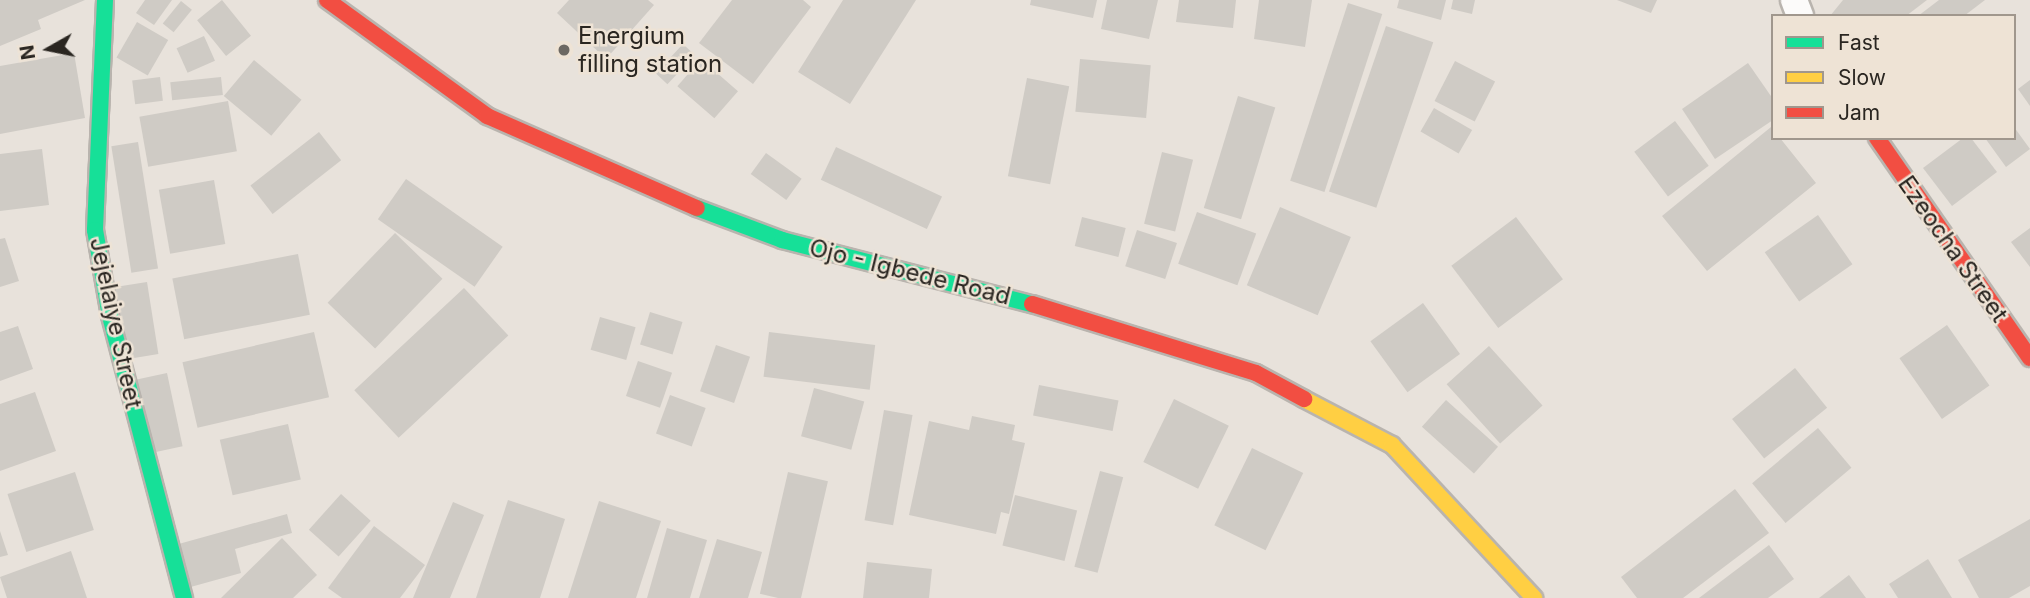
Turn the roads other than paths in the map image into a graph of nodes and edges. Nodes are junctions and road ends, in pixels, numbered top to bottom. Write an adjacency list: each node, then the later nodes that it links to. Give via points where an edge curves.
1 (105, 0): 5 (main road, Jejelaiye Street, via 95,230 110,316)
2 (327, 0): 6 (main road, Ojo - Igbede Road, via 486,116 687,204 782,240 1076,315 1256,373 1392,445)
3 (1878, 140): 4 (main road, Ezeocha Street)
4 (2030, 358)
5 (184, 598)
6 (1534, 598)

